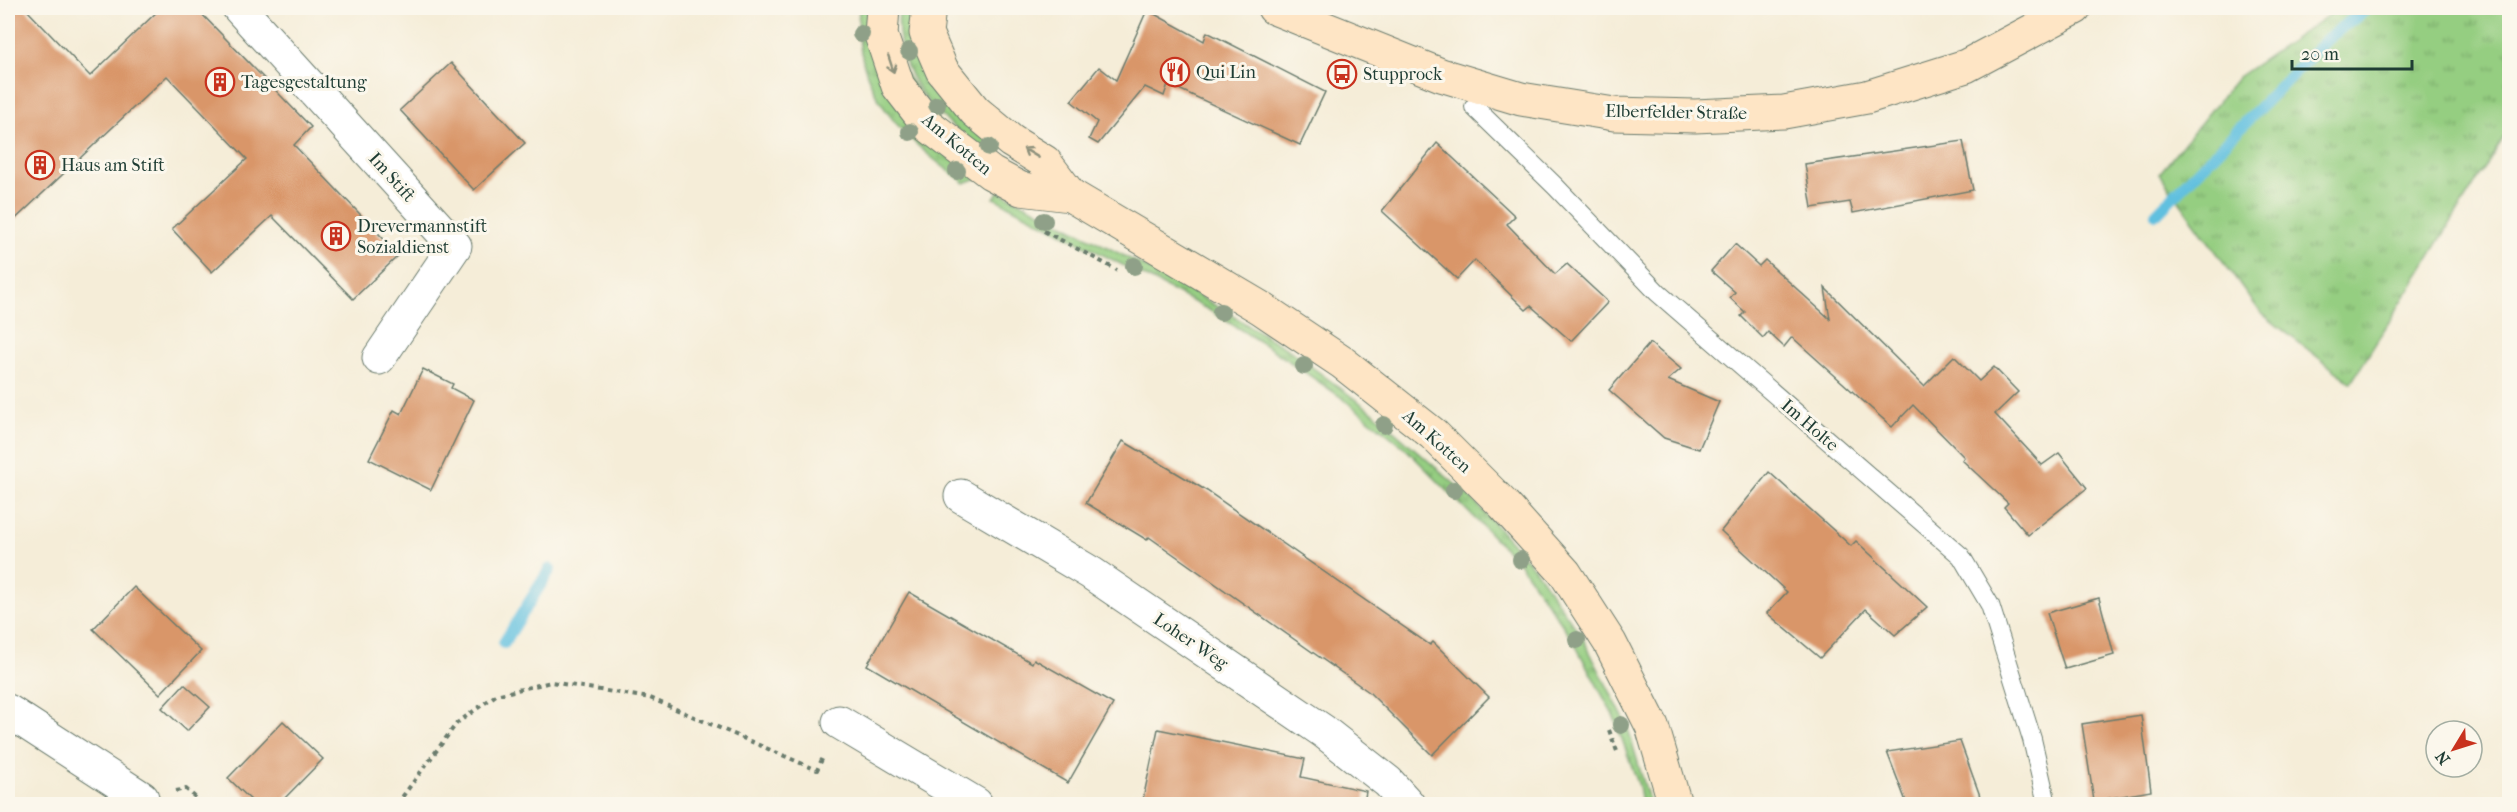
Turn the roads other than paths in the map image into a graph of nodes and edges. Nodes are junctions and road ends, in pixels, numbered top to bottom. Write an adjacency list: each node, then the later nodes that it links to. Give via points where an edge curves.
1 (239, 8): 8 (street, Im Stift, via 454,246)
2 (883, 8): 7 (main road, Am Kotten, one-way to 7, via 881,35 898,86 929,126 991,173 1021,189)
3 (929, 8): 7 (main road, Am Kotten, one-way to 3, via 1045,162 1011,141 975,111 942,70 926,33)
4 (1274, 8): 5 (main road, Elberfelder Straße, via 1441,75 1521,99 1614,114 1695,116 1784,112 1868,97 1966,66)
5 (2075, 8)
6 (1473, 107): 16 (lane, Im Holte, via 1658,293 1961,556 1990,605 2032,739)
7 (1070, 195): 15 (main road, Am Kotten, via 1262,308 1343,363 1433,434 1504,505 1565,573 1610,643 1652,726)
8 (379, 358)
9 (961, 496): 14 (street, Loher Weg, via 1091,573 1323,731 1388,782)
10 (8, 711): 12 (street)
11 (839, 722): 13 (street)
12 (142, 798)
13 (976, 804)
14 (1408, 804)
15 (1675, 804)
16 (2047, 804)

